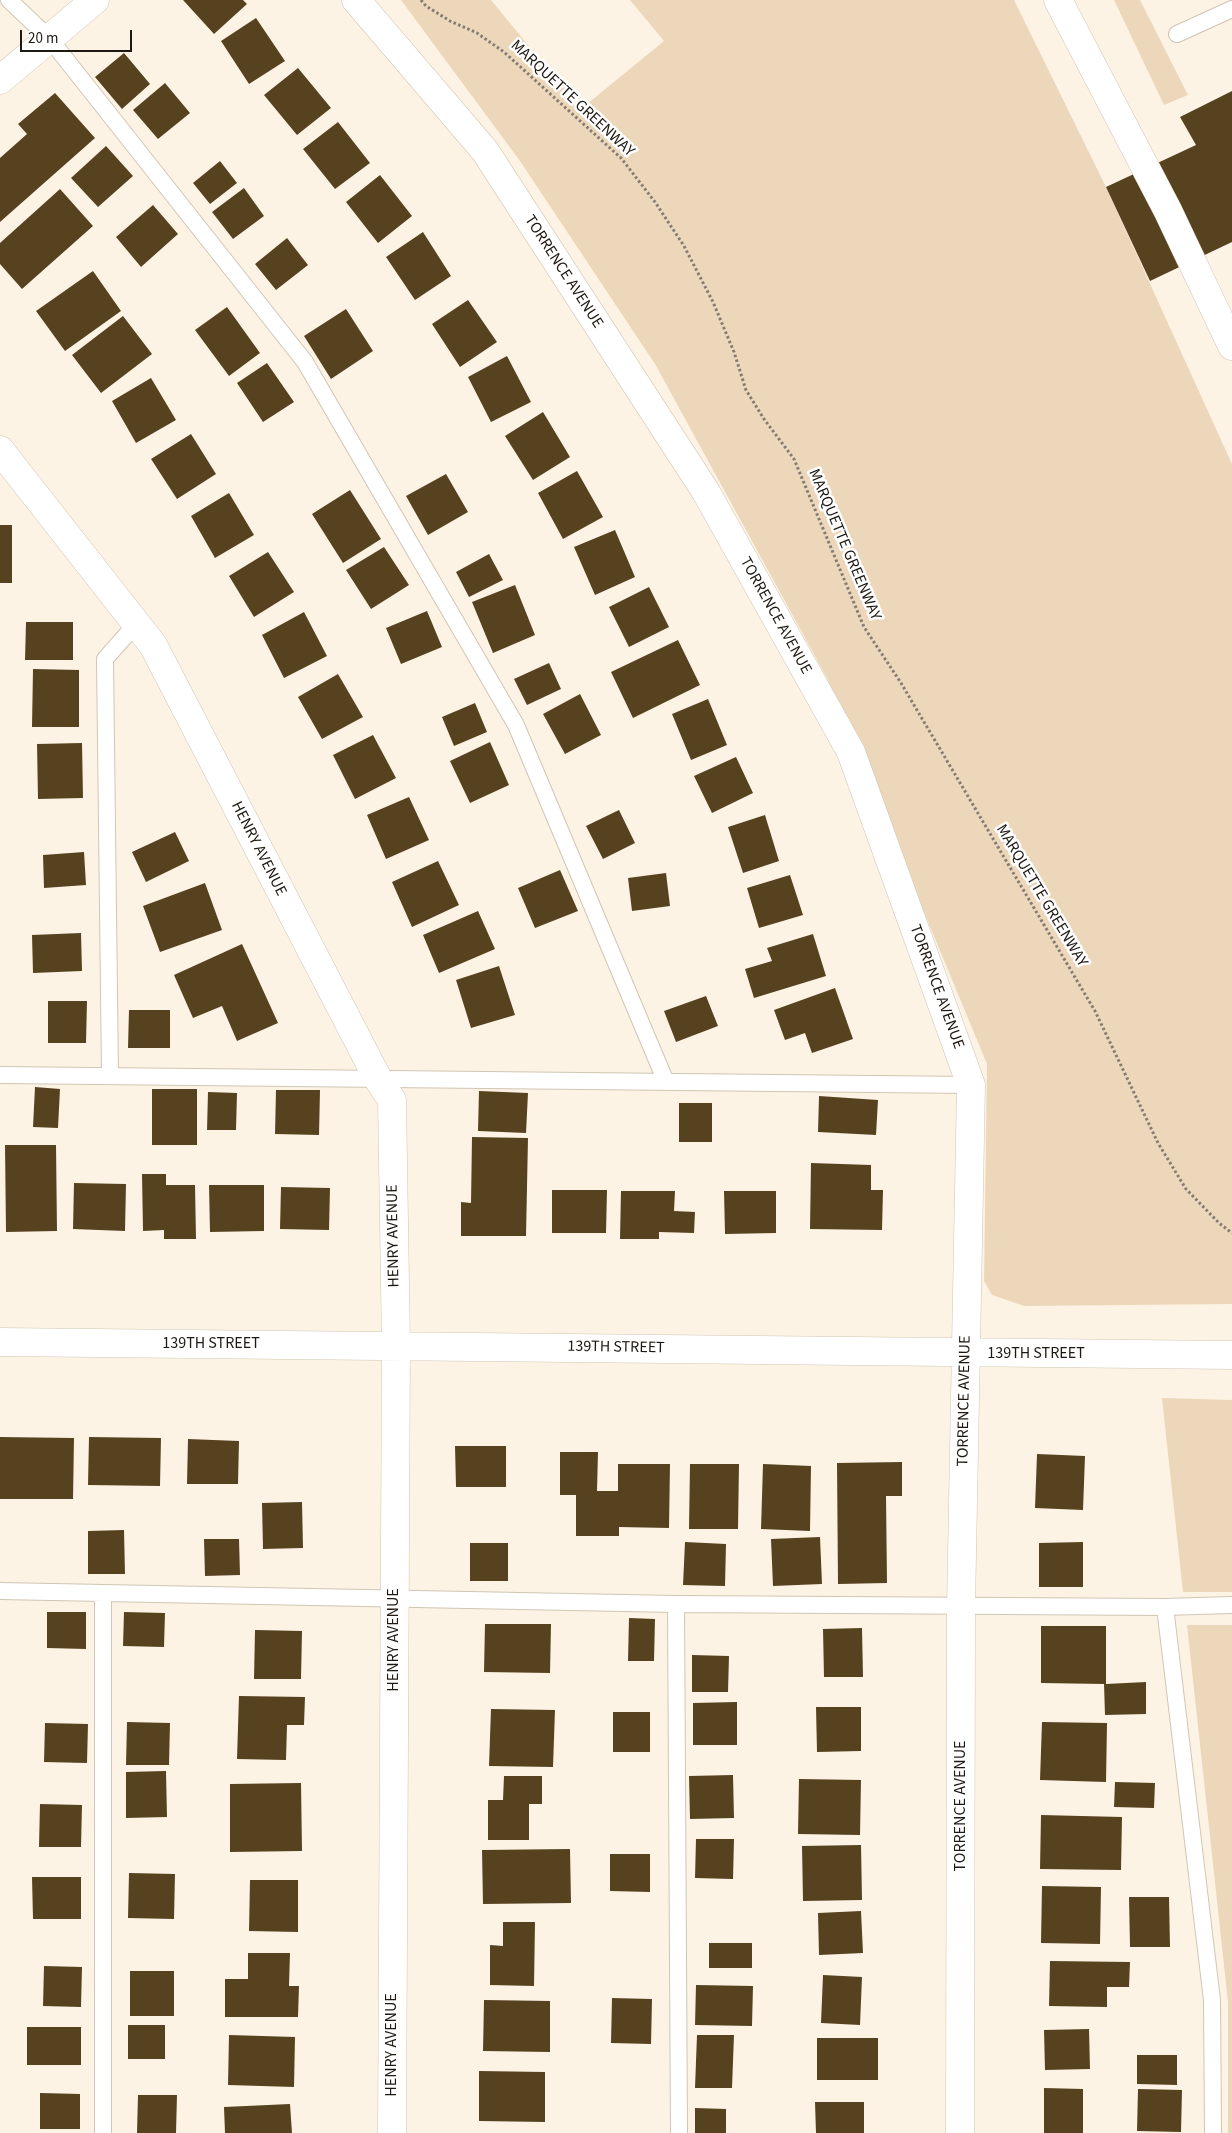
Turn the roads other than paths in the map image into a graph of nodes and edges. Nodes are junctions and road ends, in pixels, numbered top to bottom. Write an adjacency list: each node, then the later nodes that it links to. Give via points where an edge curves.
1 (9, 0): 7 (lane)
2 (95, 0): 7 (main road)
3 (356, 0): 16 (main road, TORRENCE AVENUE, via 485,151 706,492 851,752)
4 (1058, 0): 9 (main road, via 1168,211)
5 (1232, 9): 6 (lane)
6 (1176, 34)
7 (49, 38): 8 (main road); 15 (lane, via 305,362 516,725)
8 (0, 80)
9 (1232, 346)
10 (0, 450): 11 (main road, HENRY AVENUE)
11 (136, 624): 13 (lane, via 105,659); 14 (main road, HENRY AVENUE, via 153,645)
12 (0, 1075): 13 (lane)
13 (110, 1076): 14 (lane)
14 (378, 1079): 15 (lane); 18 (main road, HENRY AVENUE, via 392,1100)
15 (666, 1082): 16 (lane)
16 (971, 1085): 19 (main road, TORRENCE AVENUE)
17 (0, 1342): 18 (main road, 139TH STREET)
18 (396, 1345): 19 (main road, 139TH STREET); 23 (main road, HENRY AVENUE)
19 (965, 1354): 20 (main road, 139TH STREET); 26 (main road, TORRENCE AVENUE)
20 (1232, 1355)
21 (0, 1591): 22 (lane)
22 (102, 1593): 23 (lane); 28 (lane)
23 (394, 1599): 24 (lane); 29 (main road, HENRY AVENUE)
24 (676, 1604): 26 (lane); 30 (lane)
25 (1232, 1605): 27 (lane)
26 (962, 1607): 27 (lane); 31 (main road, TORRENCE AVENUE)
27 (1165, 1607): 32 (lane, via 1212,2000)
28 (103, 2133)
29 (392, 2133)
30 (679, 2133)
31 (960, 2133)
32 (1212, 2133)

